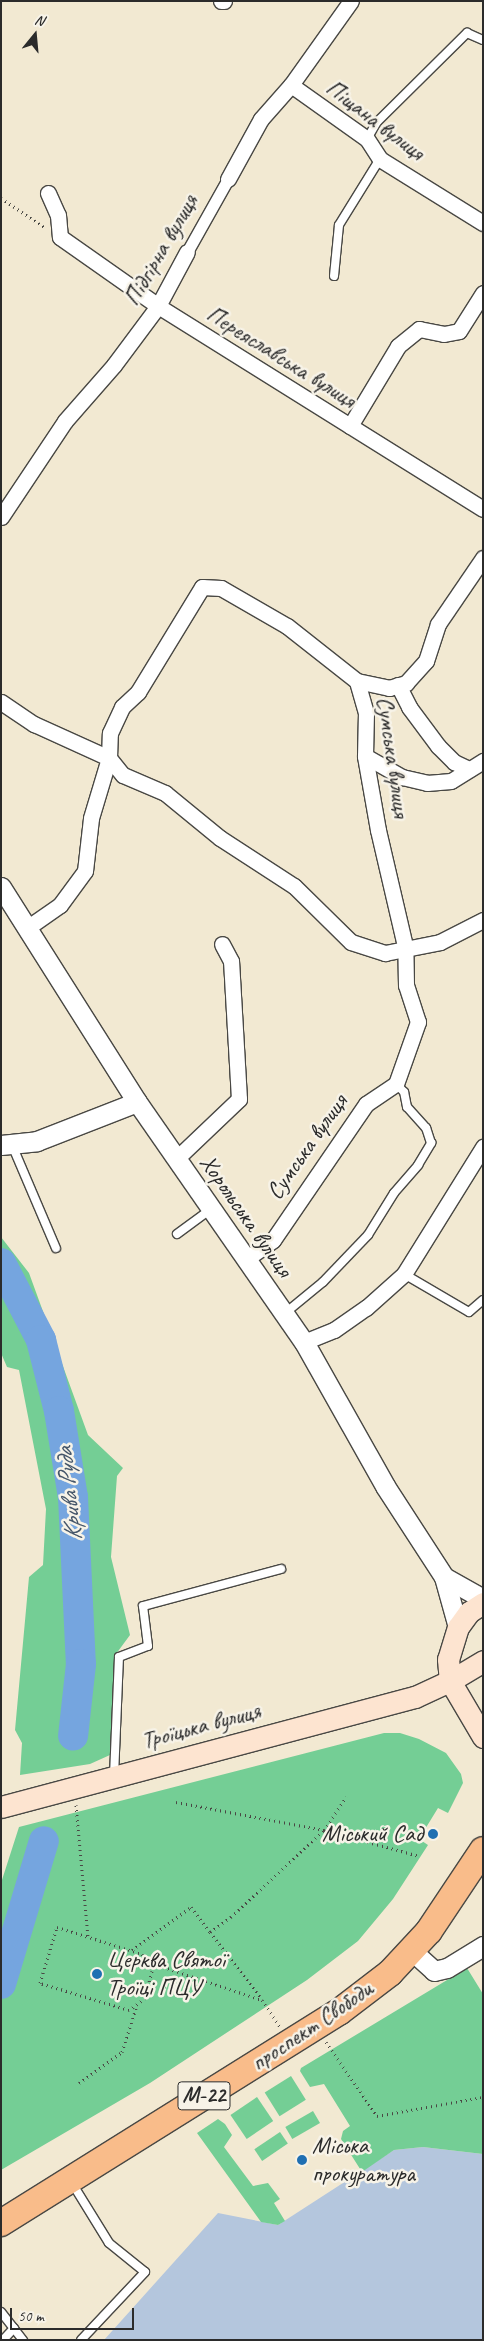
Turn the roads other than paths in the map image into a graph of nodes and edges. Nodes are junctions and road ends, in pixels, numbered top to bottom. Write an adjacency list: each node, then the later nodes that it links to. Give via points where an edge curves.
1 (351, 1): 3 (street, Підгірна вулиця)
2 (483, 40): 4 (lane, via 467,32 377,122)
3 (291, 85): 4 (street, Піщана вулиця); 6 (street, Підгірна вулиця, via 261,119)
4 (367, 139): 5 (street, Піщана вулиця)
5 (380, 159): 8 (street, Піщана вулиця); 10 (lane, via 339,225)
6 (228, 178): 9 (street, Підгірна вулиця)
7 (48, 193): 12 (street, Переяславська вулиця, via 58,215 60,237)
8 (483, 223)
9 (187, 252): 12 (street, Підгірна вулиця)
10 (334, 276)
11 (483, 293): 13 (street, via 460,331 444,334 419,329 398,346)
12 (158, 306): 13 (street, Переяславська вулиця); 15 (street, Підгірна вулиця, via 114,365 65,421)
13 (350, 426): 14 (street, Переяславська вулиця)
14 (483, 508)
15 (1, 517)
16 (483, 558): 18 (street, Сумська вулиця, via 438,624 426,661 406,683)
17 (357, 681): 18 (street, Сумська вулиця, via 389,688); 20 (street, Сумська вулиця, via 366,713); 21 (street, via 288,626 221,588 202,587 138,692 122,706 110,733)
18 (398, 685): 23 (street, via 408,707 438,746 454,762)
19 (1, 702): 21 (street, via 34,724)
20 (365, 756): 23 (street, via 402,777 427,783 451,781); 28 (street, Сумська вулиця, via 378,830)
21 (109, 758): 26 (street, via 91,818 85,871 60,905); 28 (street, via 123,775 165,793 220,838 294,886 351,942 384,952)
22 (483, 761): 23 (street)
23 (469, 769)
24 (1, 887): 26 (street, Хорольська вулиця)
25 (483, 920): 28 (street, via 440,942)
26 (27, 928): 30 (street, Хорольська вулиця)
27 (222, 944): 33 (street, via 231,961 239,1099)
28 (405, 946): 29 (street, Сумська вулиця, via 406,984 418,1022)
29 (396, 1084): 37 (street, Сумська вулиця, via 366,1104 273,1240); 40 (lane, via 404,1092 407,1107 426,1128 430,1143 418,1166 394,1193 368,1235 323,1282)
30 (136, 1102): 31 (street, via 37,1140); 33 (street, Хорольська вулиця)
31 (6, 1144): 36 (lane)
32 (483, 1147): 38 (street)
33 (176, 1159): 34 (street, Хорольська вулиця)
34 (212, 1210): 35 (lane); 37 (street, Хорольська вулиця)
35 (177, 1234)
36 (56, 1248)
37 (246, 1259): 40 (street, Хорольська вулиця)
38 (404, 1274): 39 (lane, via 469,1312); 41 (street, via 366,1308 334,1330)
39 (483, 1300)
40 (284, 1314): 41 (street, Хорольська вулиця)
41 (304, 1342): 43 (street, Хорольська вулиця, via 385,1486)
42 (281, 1569): 53 (lane, via 143,1606 148,1646 119,1657)
43 (444, 1577): 44 (street); 46 (street)
44 (483, 1599)
45 (483, 1603): 46 (main road, via 469,1612)
46 (458, 1627): 48 (main road, via 448,1659)
47 (483, 1661): 48 (main road)
48 (450, 1681): 49 (main road); 50 (main road)
49 (414, 1697): 50 (main road); 53 (main road, Троїцька вулиця)
50 (462, 1701): 51 (main road); 52 (main road)
51 (483, 1704)
52 (483, 1738)
53 (114, 1776): 54 (main road, Троїцька вулиця)
54 (1, 1807)
55 (483, 1850): 57 (highway, проспект Свободи / М-22, via 429,1931)
56 (483, 1946): 57 (street, via 447,1968 434,1971)
57 (411, 1950): 58 (highway, проспект Свободи / М-22, via 390,1973 315,2027)
58 (70, 2180): 59 (highway, проспект Свободи / М-22); 64 (lane, via 109,2243 145,2272)
59 (1, 2223)
60 (1, 2312): 61 (lane)
61 (14, 2328): 62 (lane); 63 (lane)
62 (3, 2340)
63 (23, 2340)
64 (81, 2340)

